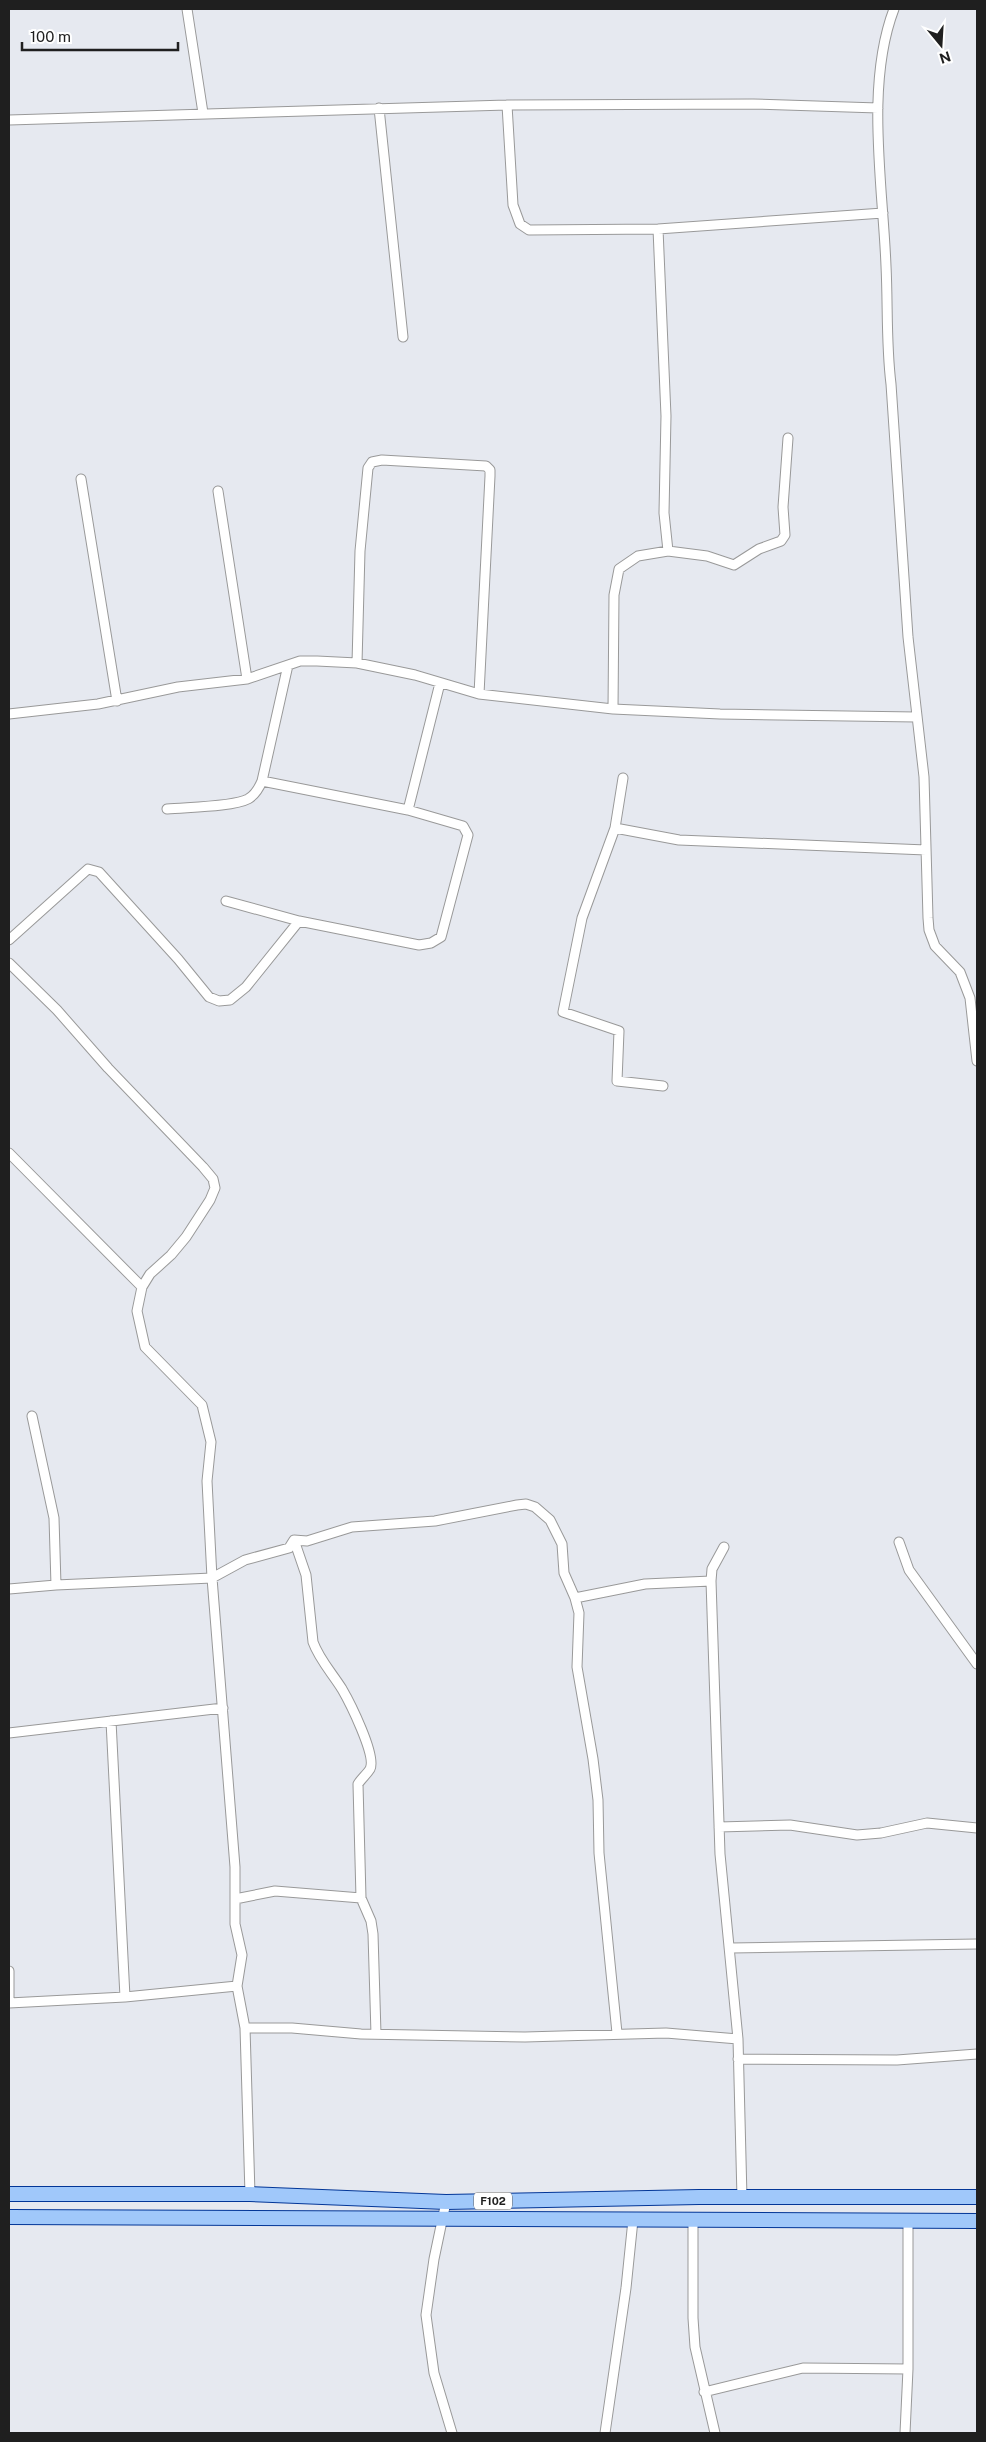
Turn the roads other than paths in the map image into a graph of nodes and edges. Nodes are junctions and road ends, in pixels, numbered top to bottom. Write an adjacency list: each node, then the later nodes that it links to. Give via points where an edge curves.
1 (187, 9): 6 (street)
2 (894, 9): 5 (street, via 885,32)
3 (507, 105): 4 (street); 5 (street, via 753,104); 9 (street, via 513,205 523,228)
4 (379, 108): 6 (street); 10 (street)
5 (878, 108): 8 (street)
6 (203, 113): 7 (street)
7 (9, 120)
8 (883, 213): 9 (street); 23 (street, via 887,348)
9 (658, 229): 14 (street, via 666,416 664,513)
10 (403, 337)
11 (788, 438): 14 (street, via 783,507 785,535 781,541 759,549 734,565 707,556)
12 (82, 479): 20 (street)
13 (218, 491): 17 (street)
14 (668, 551): 21 (street, via 638,556 619,569 614,595)
15 (357, 663): 16 (street, via 300,661); 18 (street); 19 (street, via 360,551 368,468 372,462 382,460 486,466 490,476)
16 (288, 665): 17 (street); 25 (street)
17 (247, 678): 20 (street, via 178,687)
18 (440, 683): 19 (street); 27 (street)
19 (479, 694): 21 (street)
20 (117, 701): 22 (street)
21 (614, 709): 23 (street)
22 (9, 714)
23 (916, 717): 29 (street, via 924,777)
24 (623, 778): 28 (street)
25 (262, 781): 26 (street, via 256,793 235,803); 27 (street)
26 (166, 809)
27 (408, 810): 31 (street, via 452,821 463,826 468,835 441,937 431,944 419,946)
28 (615, 828): 29 (street, via 679,840); 35 (street, via 582,918 563,1012 619,1031 617,1081)
29 (926, 850): 34 (street, via 929,930 935,946 960,972 970,998)
30 (226, 901): 31 (street)
31 (299, 921): 32 (street, via 246,987 230,1000 219,1001 209,997 99,872 88,869)
32 (9, 940)
33 (9, 963): 37 (street, via 57,1010 213,1179 215,1188 204,1212)
34 (977, 1061)
35 (662, 1086)
36 (9, 1153): 37 (street)
37 (142, 1287): 42 (street, via 137,1311 145,1347 202,1404 208,1425)
38 (32, 1416): 44 (street, via 54,1518)
39 (294, 1540): 42 (street, via 289,1548 245,1560); 46 (street, via 307,1541 352,1527 434,1521 526,1504 543,1512 558,1533 564,1573); 53 (street, via 306,1575 316,1652 342,1689 371,1759 371,1768 358,1784)
40 (898, 1542): 47 (street, via 909,1570)
41 (724, 1547): 43 (street, via 712,1569)
42 (212, 1578): 44 (street); 48 (street)
43 (711, 1581): 46 (street, via 645,1584); 51 (street)
44 (56, 1585): 45 (street)
45 (9, 1589)
46 (575, 1598): 62 (street, via 579,1613 577,1667 597,1792 599,1853)
47 (977, 1664)
48 (223, 1708): 49 (street); 54 (street)
49 (111, 1721): 50 (street); 59 (street)
50 (9, 1734)
51 (719, 1827): 52 (street, via 790,1825 856,1835 881,1833 927,1822); 56 (street)
52 (977, 1828)
53 (361, 1898): 54 (street, via 275,1891); 63 (street, via 373,1934)
54 (235, 1900): 58 (street, via 235,1924 242,1955)
55 (977, 1944): 56 (street)
56 (731, 1948): 64 (street)
57 (9, 1971): 60 (street)
58 (237, 1986): 59 (street); 61 (street)
59 (125, 1997): 60 (street)
60 (9, 2003)
61 (245, 2028): 63 (street); 68 (street)
62 (617, 2033): 63 (street, via 525,2036); 64 (street, via 689,2034)
63 (376, 2034)
64 (738, 2039): 66 (street)
65 (977, 2054): 66 (street, via 897,2060)
66 (738, 2059): 70 (street)
67 (9, 2194): 68 (main road, F102)
68 (250, 2194): 71 (main road, F102)
69 (977, 2197): 70 (main road, F102)
70 (742, 2198): 71 (main road, F102)
71 (446, 2202): 73 (street)
72 (9, 2217): 73 (main road, F102)
73 (442, 2220): 74 (main road, F102); 80 (street, via 426,2315 434,2373)
74 (633, 2220): 75 (main road, F102); 81 (street)
75 (693, 2220): 76 (main road, F102); 79 (street, via 693,2318)
76 (908, 2220): 77 (main road, F102); 78 (street)
77 (977, 2221)
78 (908, 2369): 79 (street, via 803,2368); 83 (street)
79 (704, 2392): 82 (street)
80 (452, 2433)
81 (605, 2433)
82 (715, 2433)
83 (905, 2433)

